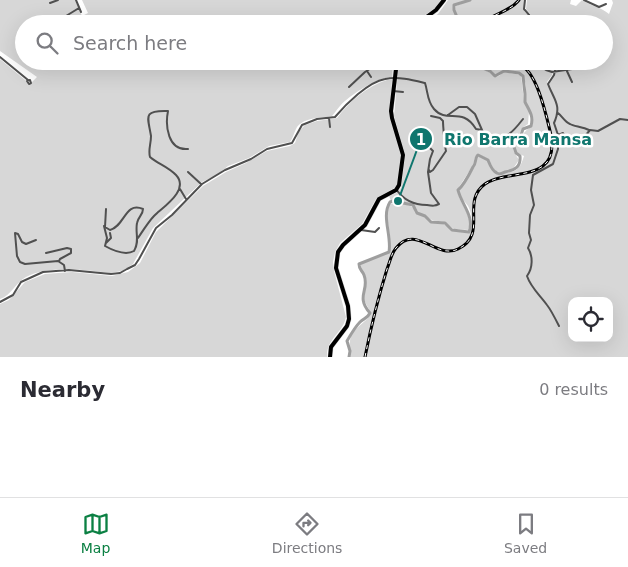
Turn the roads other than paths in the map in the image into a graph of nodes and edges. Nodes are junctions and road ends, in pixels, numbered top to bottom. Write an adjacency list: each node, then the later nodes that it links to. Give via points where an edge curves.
1 (58, 0): 6 (street)
2 (76, 0): 8 (street)
3 (444, 0): 11 (main road)
4 (525, 0): 12 (street, via 524,9)
5 (584, 0): 7 (street, via 599,7)
6 (50, 3)
7 (606, 4)
8 (79, 8): 9 (street); 10 (street)
9 (81, 12)
10 (68, 15)
11 (429, 15)
12 (529, 15)
13 (0, 57): 14 (street)
14 (15, 69)
15 (16, 70): 24 (street)
16 (396, 70): 23 (main road)
17 (549, 70): 21 (street)
18 (560, 70): 21 (street)
19 (566, 70): 25 (street)
20 (367, 71): 22 (street); 26 (street)
21 (554, 71): 29 (street, via 548,84)
22 (371, 77)
23 (395, 79): 27 (main road); 30 (street, via 425,83 433,108); 32 (street, via 378,82 350,100 335,117)
24 (28, 80)
25 (572, 82)
26 (349, 87)
27 (393, 91): 28 (street); 47 (main road, via 392,118 403,155 400,183)
28 (403, 92)
29 (558, 113): 38 (street, via 569,124); 41 (street, via 554,123)
30 (445, 115): 37 (street, via 464,117 476,129); 37 (street, via 459,107 468,107)
31 (431, 116): 43 (street, via 443,121 446,152 433,170)
32 (329, 118): 35 (street); 40 (street, via 304,124)
33 (523, 119): 37 (street, via 512,133 501,139 486,137)
34 (628, 120): 38 (street, via 620,119 598,131)
35 (330, 127)
36 (294, 129): 40 (street)
37 (482, 130)
38 (590, 130): 41 (street, via 581,141 566,138 562,133)
39 (423, 131): 43 (street, via 424,140 433,151)
40 (297, 132): 45 (street, via 292,143 266,149)
41 (558, 135): 61 (street, via 553,164 532,176 534,204 528,246 532,267 528,277)
42 (188, 149): 46 (street, via 176,147 171,142 168,111 156,110 149,115 149,154 175,175)
43 (429, 170): 47 (street, via 431,191 437,206 415,205)
44 (188, 172): 45 (street)
45 (202, 184): 48 (street)
46 (179, 187): 48 (street); 54 (street, via 174,198 153,217)
47 (396, 189): 52 (main road, via 379,199 368,222)
48 (186, 199): 59 (street, via 154,230 134,265 111,274)
49 (106, 209): 50 (street)
50 (104, 226): 54 (street, via 114,229 129,209 140,207 144,211 137,223); 56 (street, via 107,238)
51 (379, 228): 52 (street, via 375,232)
52 (360, 230): 62 (main road, via 337,255 337,270 349,319 331,347)
53 (110, 233): 56 (street, via 111,238)
54 (138, 238): 56 (street, via 135,250 129,254)
55 (36, 240): 58 (street, via 26,244 14,233 20,262)
56 (104, 245)
57 (46, 253): 58 (street, via 71,249 69,255)
58 (59, 261): 59 (street)
59 (65, 271): 60 (street, via 43,272 28,278 9,298)
60 (0, 302)
61 (559, 326)
62 (330, 357)

